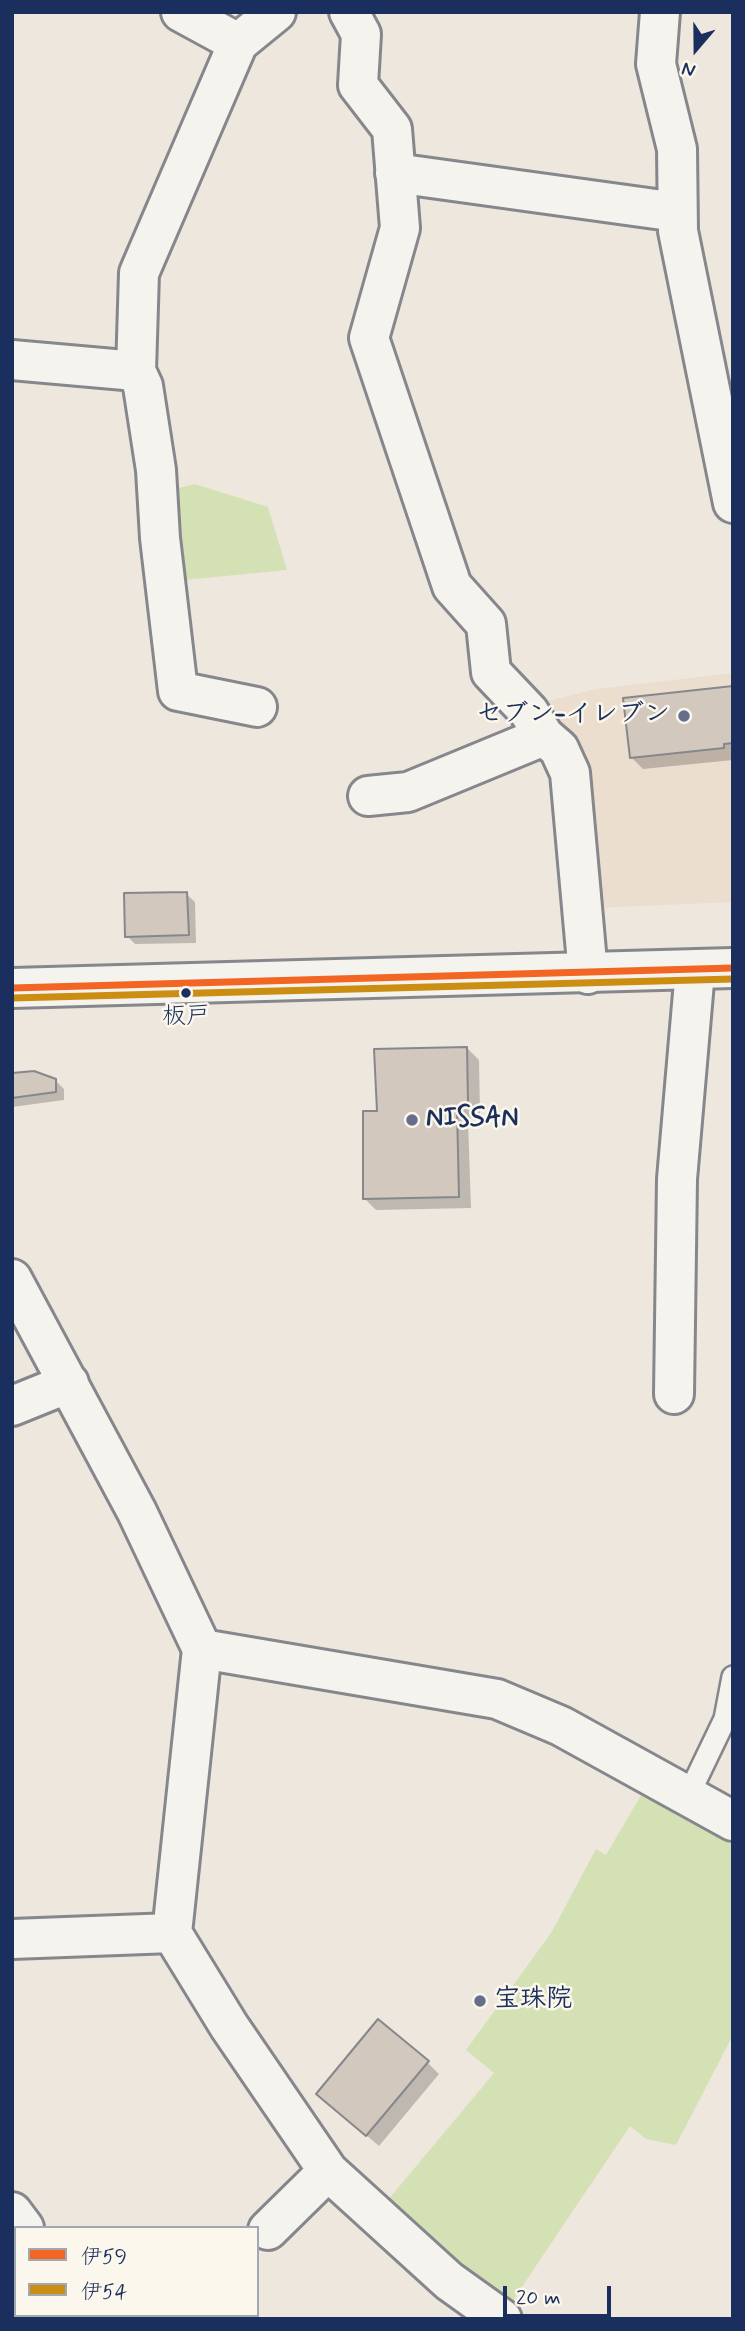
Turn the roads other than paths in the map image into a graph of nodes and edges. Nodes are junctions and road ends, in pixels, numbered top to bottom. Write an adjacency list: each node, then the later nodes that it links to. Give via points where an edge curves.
1 (276, 12): 5 (main road)
2 (349, 12): 6 (main road, via 361,34 358,85 392,129)
3 (660, 12): 7 (main road, via 656,64 677,149)
4 (187, 13): 5 (main road)
5 (238, 43): 9 (main road, via 139,273)
6 (396, 173): 7 (main road); 12 (main road, via 400,228 369,338 452,586 486,624 491,672 529,712)
7 (677, 212): 10 (main road)
8 (12, 360): 9 (main road)
9 (136, 371): 11 (main road, via 143,386 156,470 178,691)
10 (733, 503)
11 (257, 707)
12 (544, 736): 13 (main road, via 408,792); 16 (main road, via 559,749 570,773)
13 (368, 796)
14 (733, 968): 15 (main road)
15 (695, 970): 16 (main road); 20 (main road, via 677,1179)
16 (588, 974): 17 (main road)
17 (12, 988)
18 (12, 1279): 19 (main road)
19 (69, 1383): 21 (main road); 22 (main road)
20 (674, 1394)
21 (12, 1406)
22 (202, 1649): 24 (main road, via 497,1699 561,1726); 26 (main road)
23 (733, 1677): 24 (lane, via 725,1719)
24 (688, 1796): 25 (main road)
25 (733, 1821)
26 (172, 1933): 27 (main road); 28 (main road)
27 (12, 1939)
28 (328, 2171): 29 (main road); 30 (main road, via 449,2281)
29 (268, 2230)
30 (502, 2319)

